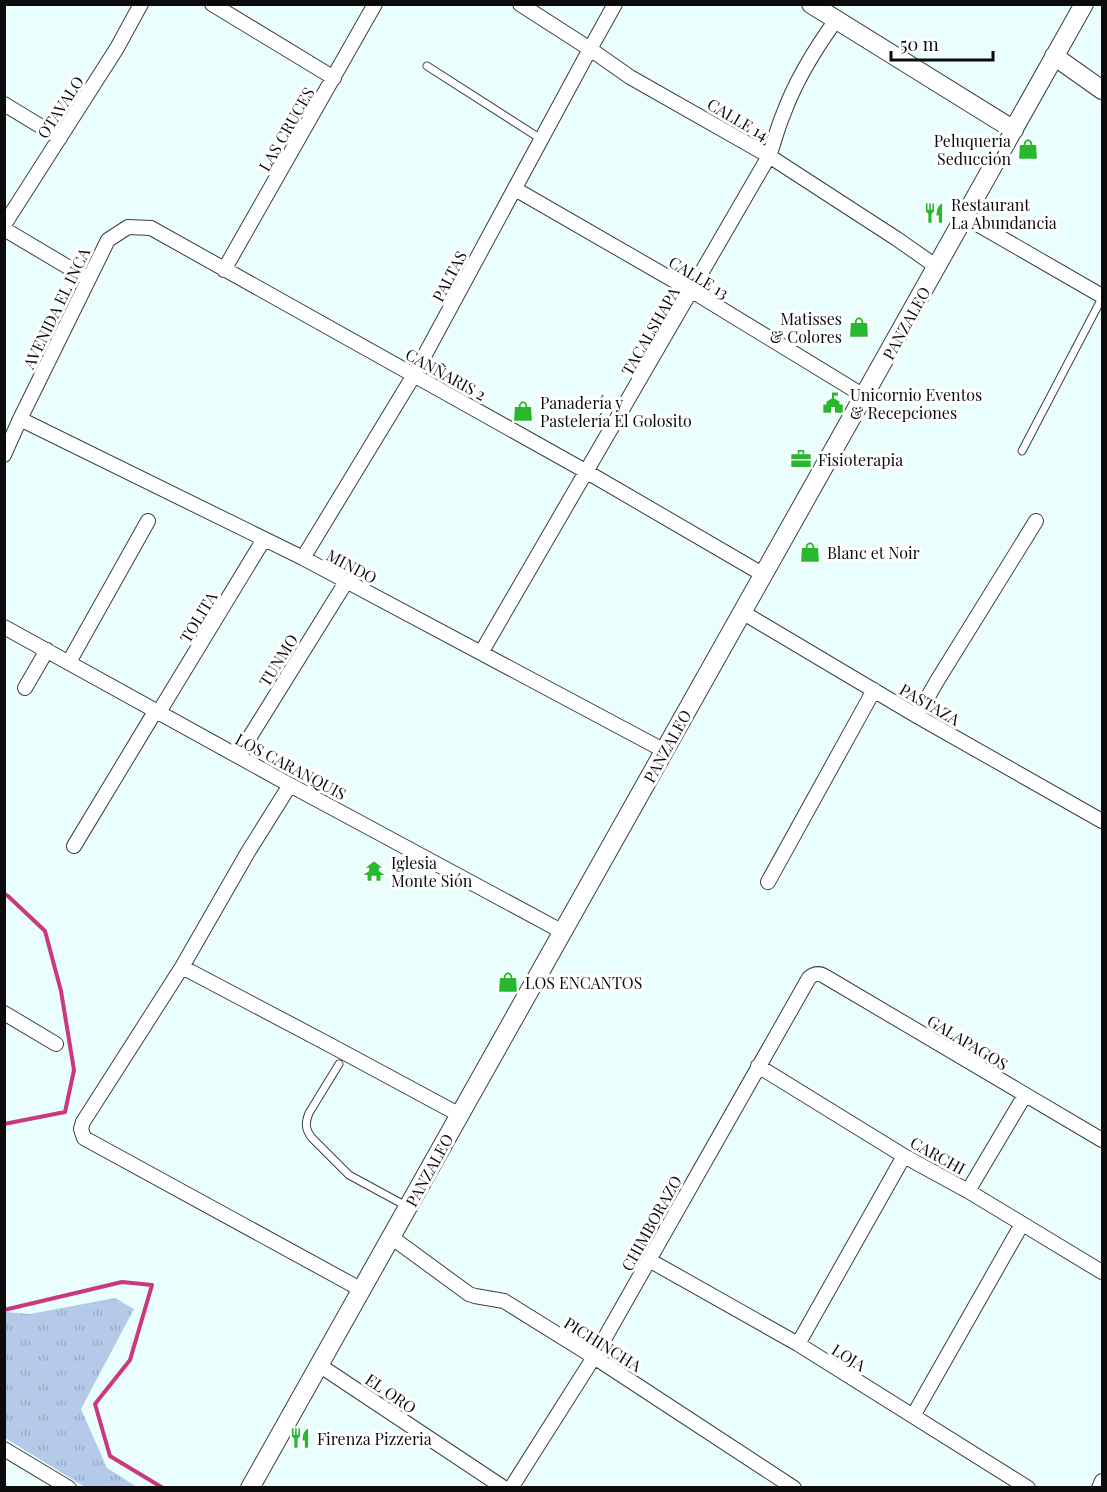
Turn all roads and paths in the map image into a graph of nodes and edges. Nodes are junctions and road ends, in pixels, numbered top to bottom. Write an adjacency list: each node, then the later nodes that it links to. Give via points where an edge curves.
1 (141, 4): 16 (street, OTAVALO)
2 (212, 4): 12 (street)
3 (375, 4): 12 (street, LAS CRUCES)
4 (520, 4): 9 (street, CALLE 14)
5 (615, 4): 9 (street, PALTAS)
6 (811, 4): 8 (street)
7 (1084, 4): 10 (street, PANZALEO)
8 (836, 20): 15 (street); 18 (street, TACALSHAPA, via 799,81)
9 (590, 49): 17 (street, PALTAS); 18 (street, CALLE 14, via 630,77)
10 (1054, 56): 13 (street); 15 (street, PANZALEO)
11 (427, 66): 17 (lane)
12 (334, 78): 25 (street, LAS CRUCES)
13 (1102, 90)
14 (4, 104): 16 (street)
15 (1014, 130): 20 (street, PANZALEO)
16 (60, 138): 21 (street, OTAVALO)
17 (541, 139): 19 (street, PALTAS)
18 (770, 156): 24 (street, CALLE 14); 27 (street, TACALSHAPA)
19 (515, 189): 27 (street, CALLE 13); 29 (street, PALTAS)
20 (965, 217): 24 (street, PANZALEO); 28 (street)
21 (4, 225)
22 (4, 230): 26 (street)
23 (108, 240): 25 (street, CANÑARIS 2, via 129,227 151,228); 26 (street, AVENIDA EL INCA)
24 (937, 267): 30 (street, PANZALEO)
25 (224, 270): 29 (street, CANÑARIS 2)
26 (88, 279): 31 (street, AVENIDA EL INCA)
27 (692, 291): 30 (street, CALLE 13); 34 (street, TACALSHAPA)
28 (1102, 297): 32 (lane)
29 (414, 375): 34 (street, CANÑARIS 2); 38 (street, PALTAS)
30 (864, 396): 39 (street, PANZALEO)
31 (20, 419): 33 (street, AVENIDA EL INCA); 37 (street, MINDO)
32 (1022, 451)
33 (4, 455)
34 (587, 472): 39 (street, CANÑARIS 2); 44 (street, TACALSHAPA)
35 (148, 521): 45 (street)
36 (1036, 521): 49 (street)
37 (264, 539): 38 (street, MINDO); 48 (street, TOLITA)
38 (303, 558): 40 (street, MINDO)
39 (764, 575): 41 (street, PANZALEO)
40 (346, 582): 44 (street, MINDO); 51 (street, TUNMO)
41 (742, 612): 47 (street, PASTAZA); 50 (street, PANZALEO)
42 (4, 627): 43 (street, LOS CARANQUIS)
43 (47, 650): 45 (street, LOS CARANQUIS); 46 (street)
44 (481, 653): 50 (street, MINDO)
45 (69, 662): 48 (street, LOS CARANQUIS)
46 (25, 688)
47 (874, 690): 49 (street, PASTAZA); 55 (street)
48 (158, 711): 51 (street, LOS CARANQUIS); 54 (street, TOLITA)
49 (917, 716): 53 (street, PASTAZA)
50 (664, 751): 56 (street, PANZALEO)
51 (238, 756): 52 (street, LOS CARANQUIS)
52 (290, 784): 56 (street, LOS CARANQUIS); 57 (street)
53 (1102, 821)
54 (74, 846)
55 (768, 882)
56 (563, 932): 64 (street, PANZALEO)
57 (182, 968): 64 (street); 73 (street, via 83,1122 81,1134)
58 (817, 974): 62 (street, CHIMBORAZO, via 809,978); 63 (street, GALAPAGOS)
59 (4, 1013): 60 (street)
60 (56, 1044)
61 (339, 1064): 68 (lane, via 309,1113 307,1132 349,1175)
62 (758, 1066): 66 (street, CARCHI); 71 (street, CHIMBORAZO)
63 (1025, 1095): 65 (street, GALAPAGOS); 67 (street)
64 (460, 1115): 68 (street, PANZALEO)
65 (1102, 1140)
66 (904, 1155): 67 (street, CARCHI); 74 (street)
67 (968, 1191): 69 (street, CARCHI)
68 (408, 1207): 70 (street, PANZALEO)
69 (1022, 1224): 72 (street, CARCHI); 77 (street)
70 (391, 1237): 73 (street, PANZALEO); 75 (street, PICHINCHA, via 469,1294 504,1300)
71 (649, 1260): 74 (street, LOJA); 75 (street, CHIMBORAZO)
72 (1102, 1272)
73 (362, 1290): 76 (street, PANZALEO)
74 (798, 1344): 77 (street, LOJA)
75 (594, 1357): 82 (street, CHIMBORAZO); 83 (street, PICHINCHA)
76 (319, 1365): 80 (street, PANZALEO); 81 (street, EL ORO)
77 (913, 1416): 84 (street, LOJA)
78 (4, 1449): 79 (street)
79 (69, 1488)
80 (250, 1488)
81 (504, 1488)
82 (511, 1488)
83 (794, 1488)
84 (1028, 1488)

